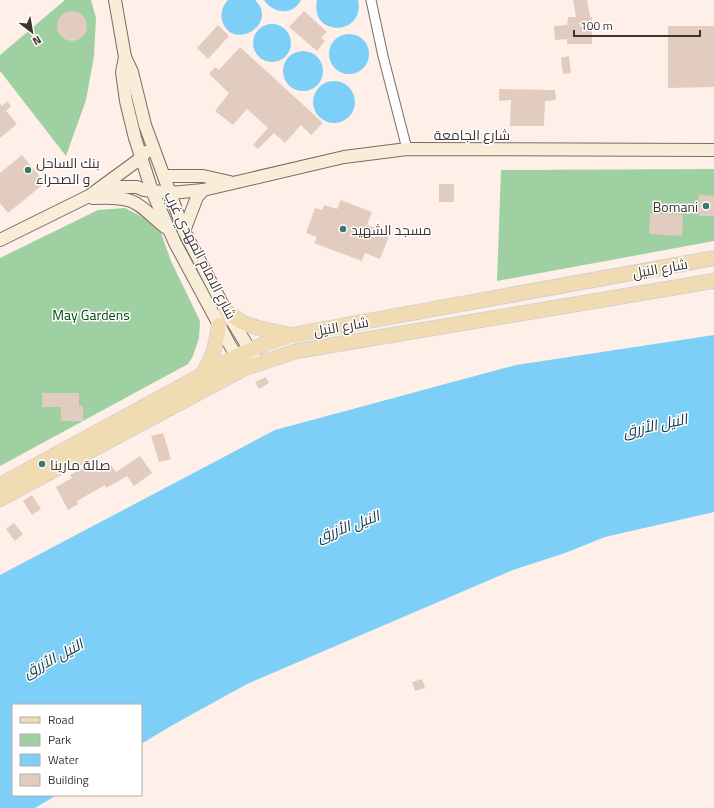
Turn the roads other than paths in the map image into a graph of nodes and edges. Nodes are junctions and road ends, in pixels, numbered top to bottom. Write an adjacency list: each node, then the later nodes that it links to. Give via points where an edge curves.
1 (116, 0): 3 (main road, شارع الامام المهدي غرب)
2 (371, 0): 5 (street)
3 (125, 57): 4 (main road, شارع الامام المهدي غرب, via 132,72); 7 (main road, شارع الامام المهدي غرب, via 122,72 126,101)
4 (151, 143): 7 (main road, شارع الجامعة); 8 (main road, شارع الامام المهدي غرب)
5 (407, 149): 6 (main road, شارع الجامعة); 9 (main road, شارع الجامعة, via 344,158)
6 (714, 150)
7 (141, 158): 11 (main road, شارع الامام المهدي غرب); 13 (main road, شارع الجامعة)
8 (164, 176): 9 (main road, شارع الجامعة, via 202,176); 12 (main road, شارع الامام المهدي غرب)
9 (233, 183): 10 (main road, شارع الجامعة)
10 (203, 190): 12 (main road, شارع الجامعة); 15 (main road, via 197,197)
11 (152, 191): 12 (main road, شارع الجامعة); 13 (main road, شارع الجامعة, via 114,187); 14 (main road, شارع الامام المهدي غرب)
12 (170, 193): 15 (main road, شارع الامام المهدي غرب)
13 (85, 197): 14 (main road, via 130,200 148,211); 16 (main road, شارع الجامعة)
14 (169, 230): 21 (main road, شارع الامام المهدي غرب)
15 (184, 230): 19 (main road, شارع الامام المهدي غرب)
16 (0, 240)
17 (714, 258): 20 (main road, شارع النيل)
18 (714, 282): 22 (main road, شارع النيل)
19 (226, 311): 23 (main road, via 241,322); 24 (main road, شارع الامام المهدي غرب)
20 (400, 315): 22 (main road); 23 (main road, شارع النيل)
21 (219, 325): 24 (main road, شارع الامام المهدي غرب); 27 (main road, via 211,360)
22 (404, 334): 25 (main road, شارع النيل, via 297,351)
23 (290, 335): 24 (main road, شارع النيل)
24 (244, 353): 25 (main road, شارع الامام المهدي غرب); 26 (main road, شارع الامام المهدي غرب); 27 (main road, شارع النيل)
25 (258, 363): 26 (main road, شارع النيل)
26 (245, 368): 28 (main road, شارع النيل)
27 (201, 376): 28 (main road, شارع النيل)
28 (148, 412): 29 (main road, شارع النيل); 30 (main road, شارع النيل)
29 (0, 485)
30 (0, 499)

